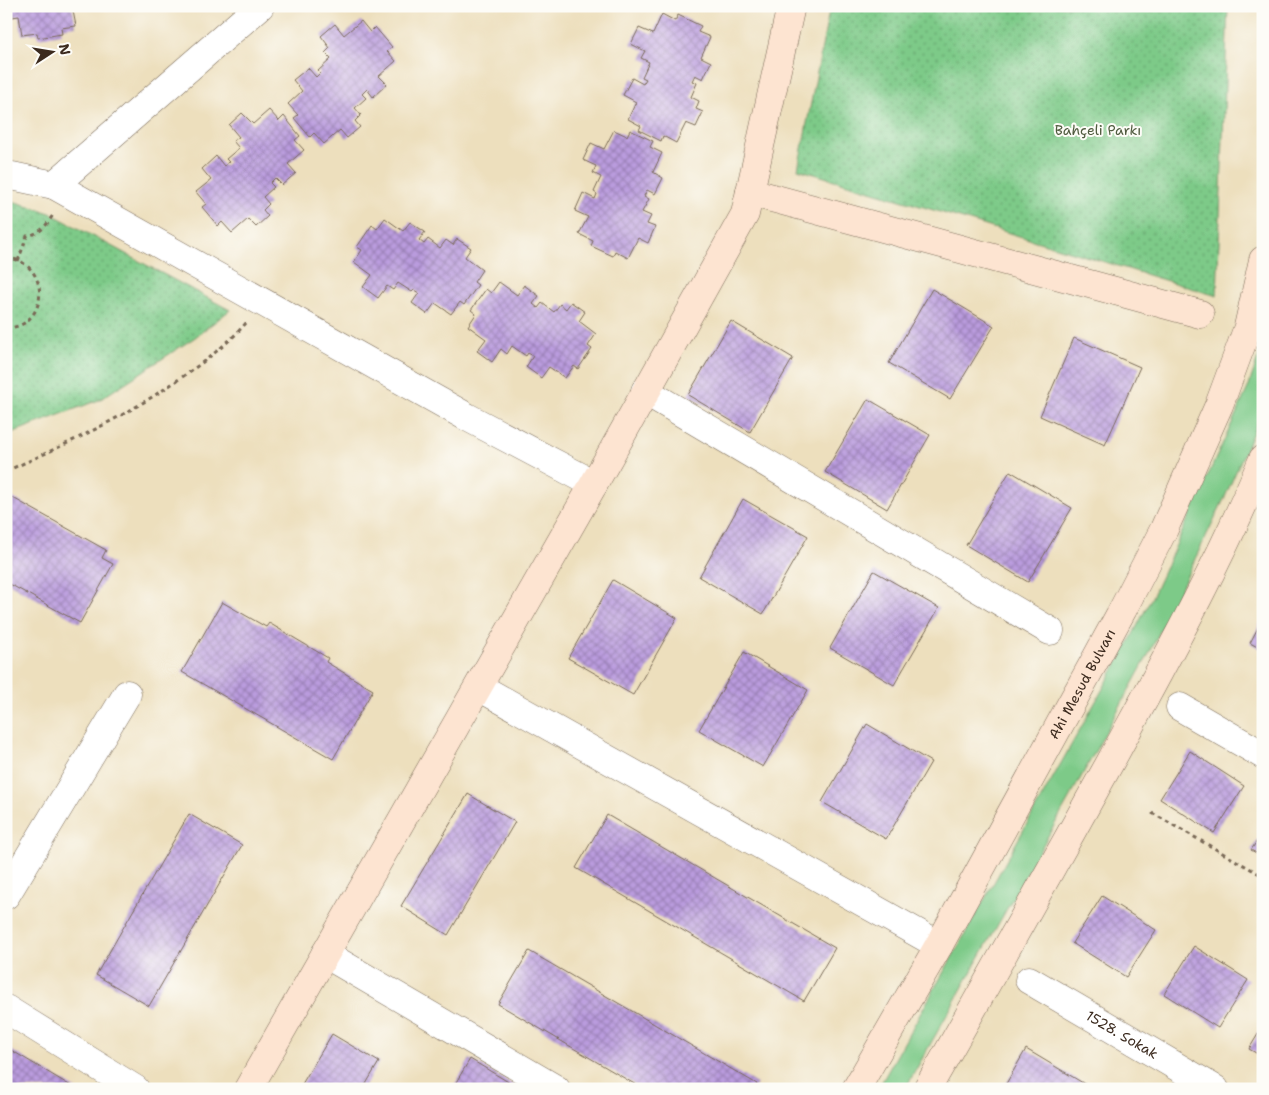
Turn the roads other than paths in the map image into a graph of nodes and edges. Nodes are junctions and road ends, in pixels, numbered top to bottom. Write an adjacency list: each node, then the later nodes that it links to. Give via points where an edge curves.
1 (260, 6): 5 (street)
2 (791, 6): 4 (street)
3 (8, 170): 5 (street)
4 (750, 192): 7 (street); 8 (street, via 745,214)
5 (56, 197): 10 (street, via 260,301)
6 (1263, 260): 17 (street, Ahi Mesud Bulvarı, via 1248,327 1219,404 1164,529)
7 (1200, 314)
8 (645, 391): 10 (street); 11 (street)
9 (1263, 459): 25 (street, via 1227,539 1149,690)
10 (594, 484): 12 (street)
11 (1050, 632)
12 (479, 686): 17 (street); 18 (street)
13 (127, 694): 16 (street)
14 (1180, 707): 15 (street)
15 (1263, 755)
16 (6, 895)
17 (940, 944): 24 (street, Ahi Mesud Bulvarı)
18 (325, 954): 22 (street); 23 (street)
19 (1028, 980): 26 (street, 1528. Sokak)
20 (6, 1009): 21 (street)
21 (135, 1089)
22 (248, 1089)
23 (556, 1089)
24 (856, 1089)
25 (927, 1089)
26 (1215, 1089)

